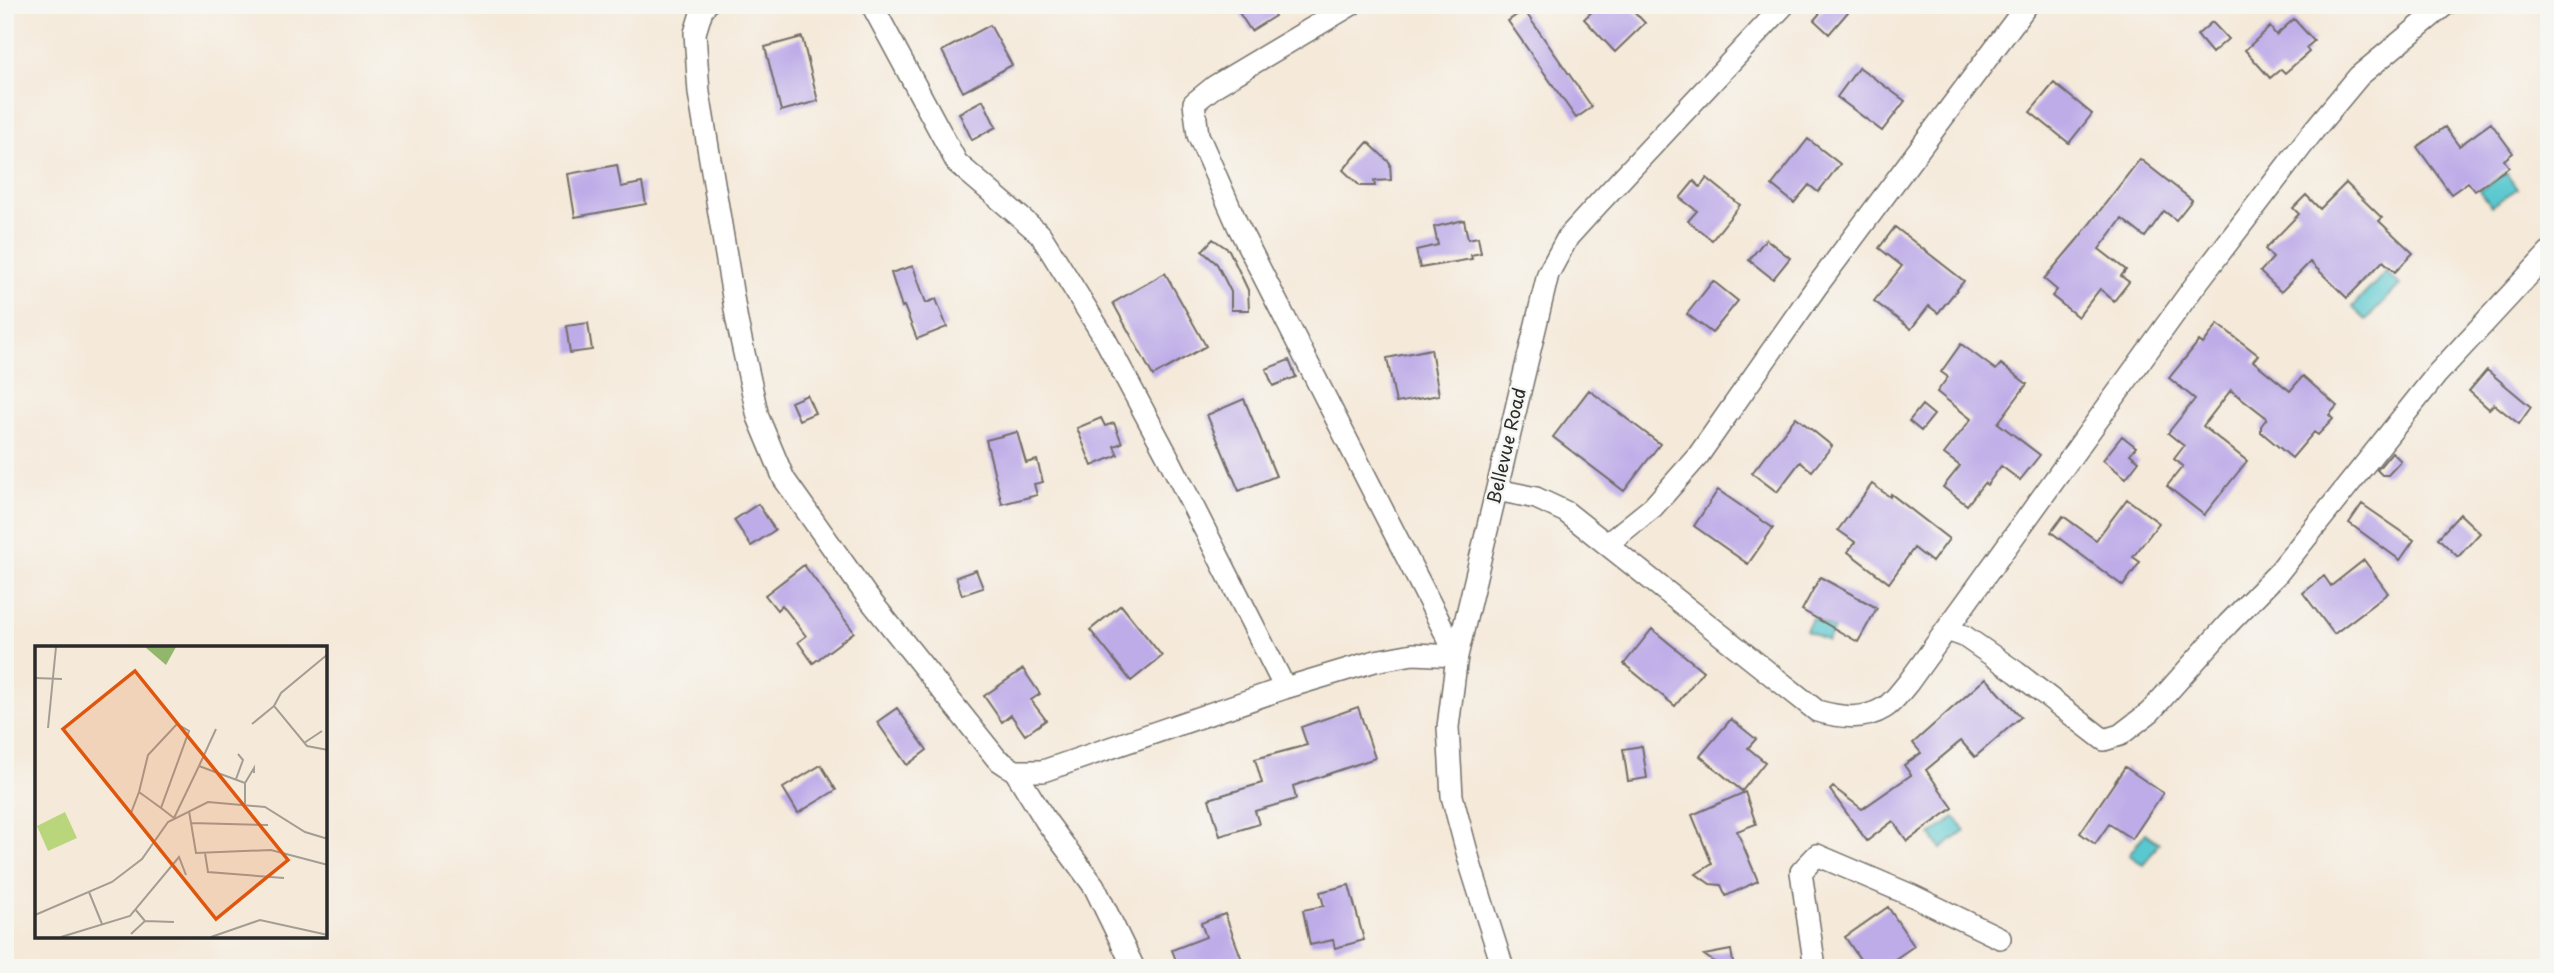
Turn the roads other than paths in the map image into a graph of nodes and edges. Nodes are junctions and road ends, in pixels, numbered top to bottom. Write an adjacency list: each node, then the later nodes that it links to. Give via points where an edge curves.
1 (706, 5): 13 (street, via 695,33 699,93 737,321 768,444 784,479 866,595 997,759)
2 (873, 5): 12 (street, via 957,163 1040,234 1104,337)
3 (1351, 5): 11 (street, via 1194,103 1198,135 1238,226)
4 (1784, 5): 8 (street, Bellevue Road, via 1568,237 1548,274)
5 (2027, 5): 9 (street, via 1817,286 1698,456 1653,507)
6 (2445, 5): 10 (street, via 2359,76 2314,130 2193,288)
7 (2549, 253): 10 (street, via 2437,374 2278,573 2150,712 2120,735 2104,740 1964,636)
8 (1497, 490): 9 (street, via 1536,498 1566,512); 11 (street, Bellevue Road)
9 (1607, 544): 10 (street, via 1797,696 1817,710 1843,718 1885,708)
10 (1947, 630)
11 (1457, 656): 12 (street, via 1400,656); 16 (street, Bellevue Road, via 1448,727 1452,796)
12 (1285, 688): 13 (street, via 1043,771)
13 (1015, 771): 15 (street, via 1094,886)
14 (2000, 938): 17 (street, via 1817,855 1801,872)
15 (1134, 968)
16 (1503, 968)
17 (1815, 968)

